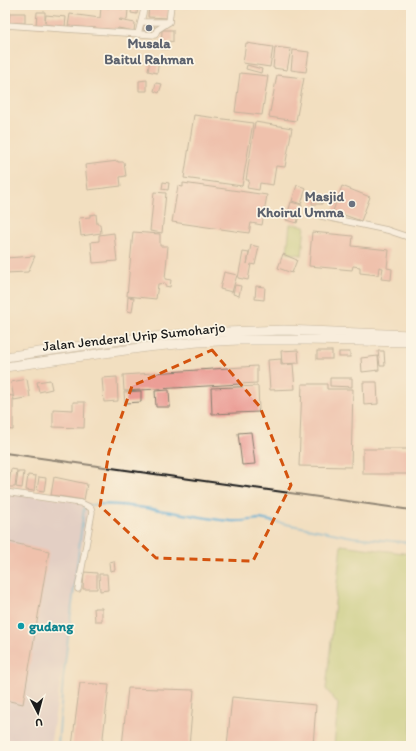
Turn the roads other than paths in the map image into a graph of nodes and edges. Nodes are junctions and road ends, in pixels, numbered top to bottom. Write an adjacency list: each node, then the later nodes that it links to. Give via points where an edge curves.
1 (145, 5): 3 (street)
2 (172, 5): 4 (street)
3 (142, 22): 4 (street); 6 (street)
4 (169, 22): 6 (street, via 157,30 155,35)
5 (5, 25): 6 (street)
6 (138, 34)
7 (321, 216): 8 (street, via 388,230)
8 (411, 238)
9 (411, 334): 11 (highway, Jalan Jenderal Urip Sumoharjo, via 284,330 195,333 121,340)
10 (411, 342): 12 (highway, Jalan Jenderal Urip Sumoharjo, via 198,342)
11 (5, 357)
12 (5, 367)
13 (5, 492): 14 (street, via 84,504 91,508)
14 (78, 589)

